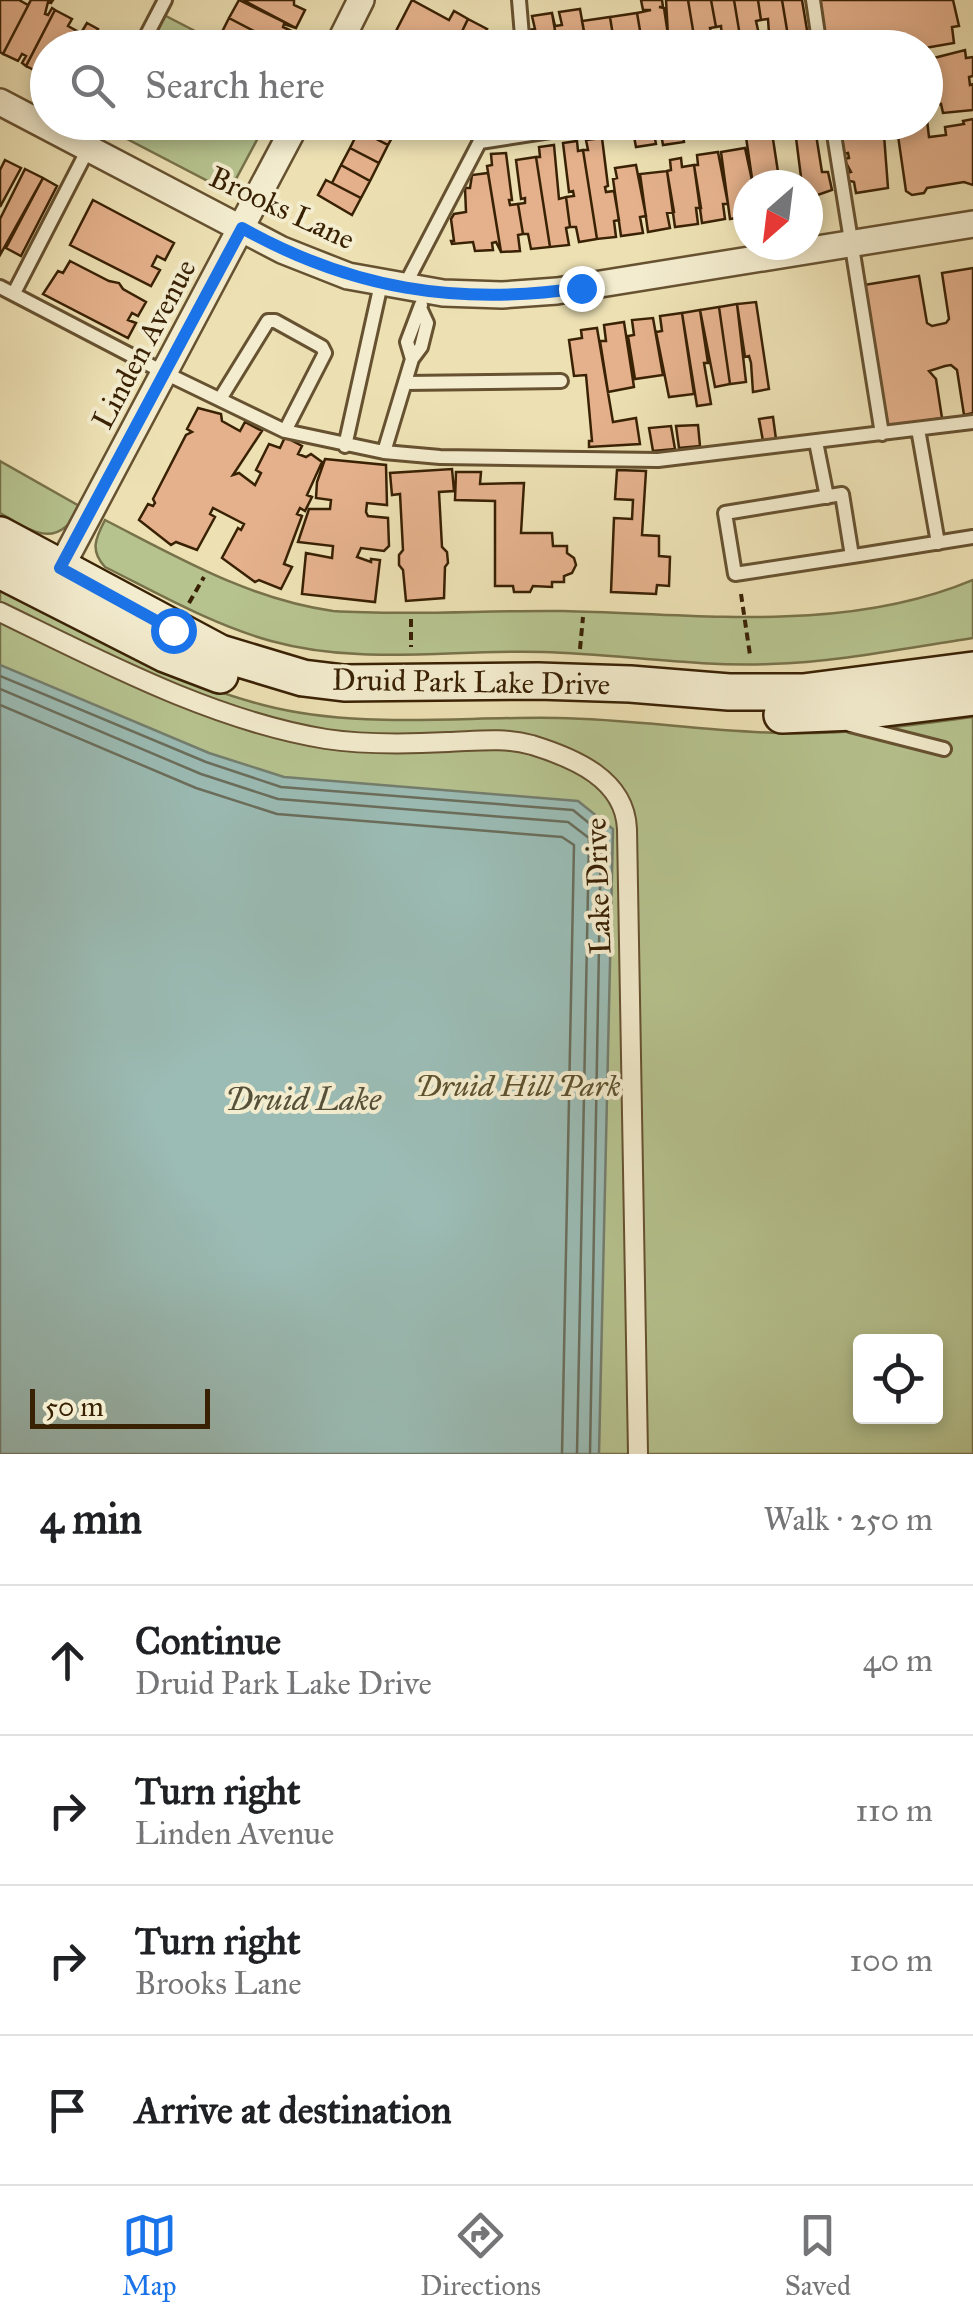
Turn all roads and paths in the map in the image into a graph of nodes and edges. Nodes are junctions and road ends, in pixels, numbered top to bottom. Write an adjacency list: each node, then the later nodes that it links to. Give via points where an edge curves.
1 (361, 0): 6 (street)
2 (519, 0): 7 (lane)
3 (813, 0): 8 (lane)
4 (160, 2): 5 (lane)
5 (148, 30)
6 (345, 30)
7 (522, 30)
8 (817, 30)
9 (0, 102): 10 (street, Brooks Lane)
10 (30, 118)
11 (74, 140): 17 (street, Brooks Lane)
12 (93, 140): 17 (lane)
13 (288, 140): 19 (street, Linden Avenue)
14 (493, 140): 16 (lane)
15 (835, 140): 20 (lane)
16 (480, 142): 23 (lane)
17 (89, 148): 19 (street, Brooks Lane); 22 (lane)
18 (973, 224): 20 (street, Brooks Lane)
19 (242, 228): 23 (street, Brooks Lane, via 315,264); 24 (street, Linden Avenue)
20 (852, 244): 23 (street, Brooks Lane, via 558,291); 31 (lane)
21 (0, 287): 22 (lane)
22 (14, 293): 24 (lane)
23 (407, 293): 26 (lane, via 428,323); 33 (lane)
24 (165, 374): 27 (lane); 42 (street, Linden Avenue)
25 (561, 381): 26 (lane)
26 (405, 382): 34 (lane)
27 (220, 399): 30 (lane); 30 (lane, via 268,321 275,321 324,353)
28 (973, 422): 29 (lane)
29 (918, 430): 31 (lane); 38 (lane)
30 (285, 431): 33 (lane)
31 (882, 434): 32 (lane)
32 (816, 442): 34 (lane, via 658,460); 35 (lane)
33 (345, 446): 34 (lane)
34 (384, 452)
35 (826, 497): 39 (lane, via 842,494); 39 (lane, via 725,513 735,574)
36 (0, 535): 42 (main road, Druid Park Lake Drive)
37 (973, 538): 38 (lane)
38 (938, 543): 39 (lane)
39 (852, 556)
40 (0, 570): 42 (main road, Druid Park Lake Drive)
41 (204, 577): 44 (path)
42 (53, 581): 51 (main road, Druid Park Lake Drive, via 220,654 303,678 804,692); 53 (main road, Druid Park Lake Drive, via 200,669 301,698 387,705 585,702)
43 (741, 594): 50 (path)
44 (188, 605)
45 (1, 612): 55 (street, Lake Drive, via 122,670 266,725 329,739 489,738 531,745 593,770 620,797 627,829)
46 (583, 617): 49 (path)
47 (411, 619): 48 (path)
48 (412, 647)
49 (580, 648)
50 (750, 655)
51 (973, 670)
52 (973, 697): 53 (main road, Druid Park Lake Drive)
53 (809, 715): 54 (lane)
54 (944, 749)
55 (638, 1454)

